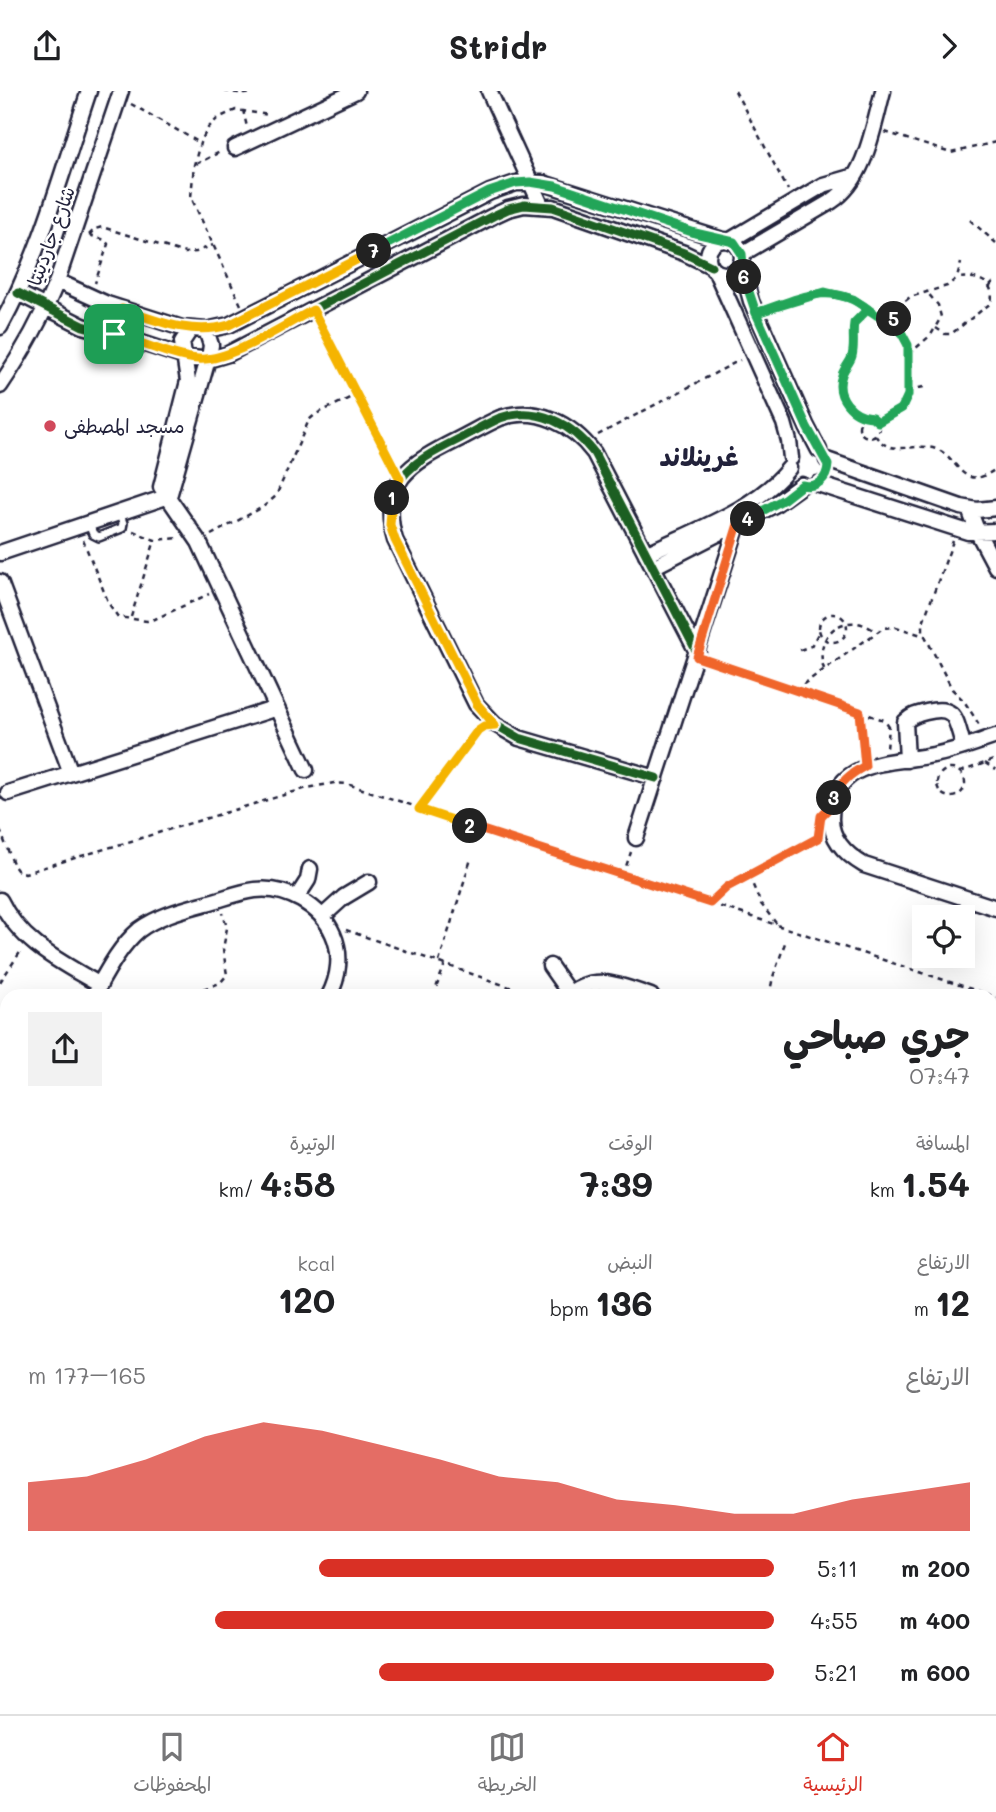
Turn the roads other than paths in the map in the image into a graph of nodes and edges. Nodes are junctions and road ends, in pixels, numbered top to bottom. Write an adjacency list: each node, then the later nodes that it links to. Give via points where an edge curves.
1 (89, 91): 14 (street, شارع جاردينيا, via 37,250)
2 (356, 91): 6 (street)
3 (489, 91): 8 (street)
4 (883, 91): 7 (street)
5 (120, 94): 13 (street, شارع جاردينيا)
6 (235, 148)
7 (854, 176): 10 (street, via 830,182); 11 (street, via 839,196)
8 (530, 182): 9 (street); 10 (street); 20 (street, via 489,192 229,325)
9 (541, 205): 12 (street, via 684,253); 24 (street, via 508,209 228,354)
10 (726, 240): 11 (street, via 738,245); 12 (street, via 710,250 708,261)
11 (742, 259): 12 (street, via 731,273); 26 (street, via 744,283 756,313)
12 (713, 269): 27 (street, via 787,432)
13 (57, 281): 15 (street, شارع جاردينيا); 16 (street)
14 (18, 293): 15 (street); 18 (street, شارع جاردينيا)
15 (45, 309): 21 (street, via 83,327); 25 (street, شارع جاردينيا)
16 (122, 309): 17 (street); 21 (street)
17 (141, 315): 19 (street); 22 (street)
18 (0, 327)
19 (190, 330): 20 (street); 23 (street, via 182,342)
20 (206, 330): 24 (street, via 211,345)
21 (114, 334): 22 (street)
22 (134, 340): 23 (street)
23 (185, 357): 24 (street); 30 (street, via 187,381 161,482)
24 (208, 360): 30 (street, via 173,489)
25 (0, 386)
26 (823, 455): 27 (street, via 806,447); 28 (street, via 826,476); 31 (street)
27 (790, 463): 29 (street, via 793,478); 37 (street, via 774,486 755,501)
28 (818, 484): 29 (street); 35 (street)
29 (802, 485): 33 (street)
30 (166, 497): 36 (street, via 121,519 83,525); 41 (street, via 196,537)
31 (969, 509): 32 (street); 35 (street)
32 (995, 512)
33 (738, 524): 37 (street); 40 (street)
34 (996, 531): 35 (street)
35 (978, 533): 38 (street)
36 (0, 553)
37 (649, 561): 40 (street); 47 (street, via 594,453 569,427 554,419 519,414 501,418 409,467 393,493 390,525 395,540 477,704 495,725 519,738)
38 (996, 567)
39 (0, 582): 46 (street)
40 (697, 655): 47 (street)
41 (277, 708): 45 (street); 46 (street)
42 (996, 736): 43 (street)
43 (964, 747): 44 (street); 44 (street, via 953,716 940,709 905,722)
44 (907, 760): 54 (street, via 864,760 837,789 831,806 837,842 848,856 864,865)
45 (306, 770)
46 (71, 773): 48 (street)
47 (656, 778): 49 (street)
48 (8, 793)
49 (636, 838)
50 (310, 869): 52 (street)
51 (369, 882): 55 (street, via 344,897)
52 (297, 897): 55 (street); 58 (street, via 255,890 155,920 125,944)
53 (0, 900): 57 (street, via 29,940)
54 (996, 908)
55 (326, 921): 59 (street, via 338,945)
56 (550, 965): 60 (street)
57 (96, 989)
58 (98, 989)
59 (333, 989)
60 (565, 989)
61 (576, 989): 62 (street, via 611,982)
62 (631, 989)

